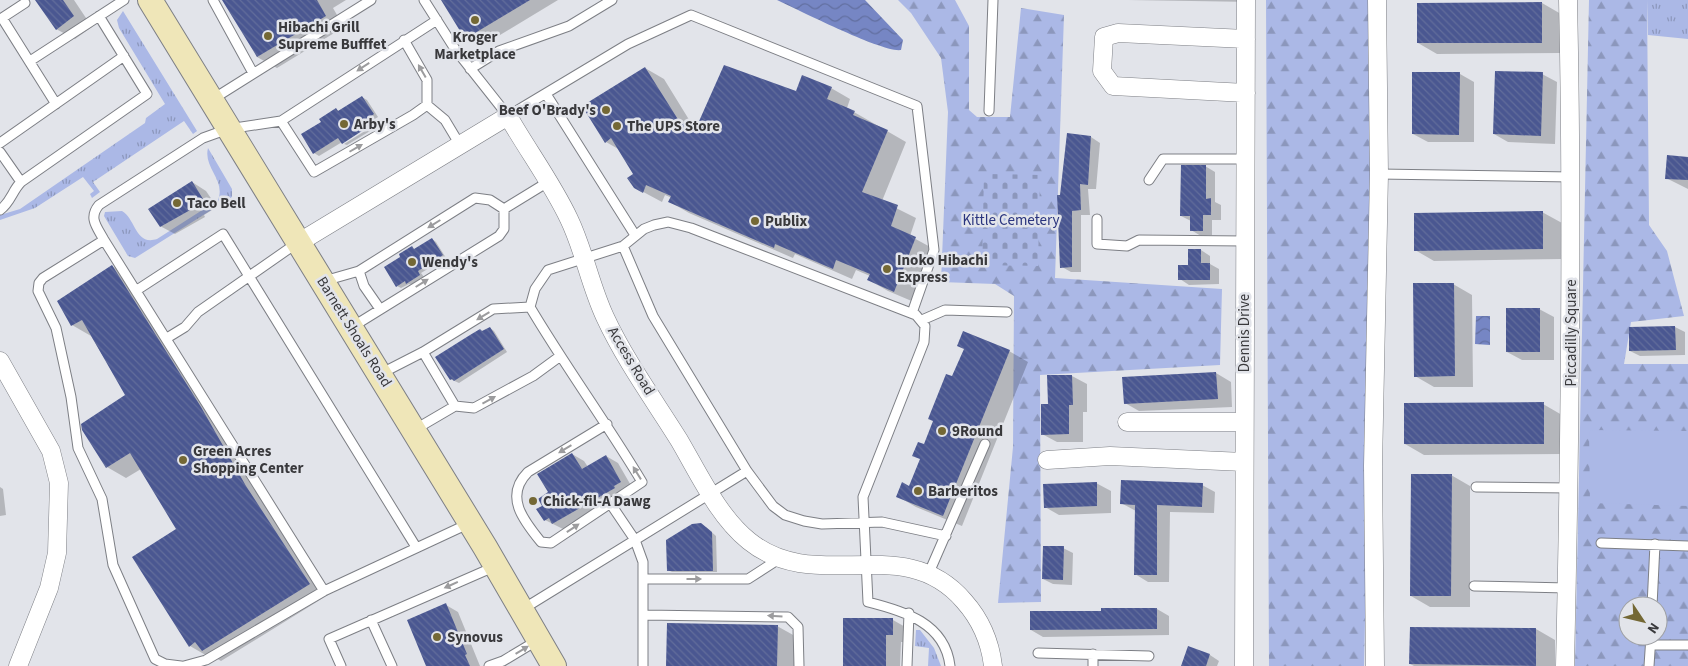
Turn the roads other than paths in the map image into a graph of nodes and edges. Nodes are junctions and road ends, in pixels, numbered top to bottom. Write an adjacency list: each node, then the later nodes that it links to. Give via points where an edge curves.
1 (124, 0): 12 (lane)
2 (151, 0): 22 (main road, Barnett Shoals Road)
3 (213, 0): 19 (lane)
4 (371, 0): 19 (lane)
5 (424, 0): 13 (lane)
6 (612, 0): 18 (lane, via 569,26 499,51)
7 (993, 0): 25 (lane)
8 (1246, 0): 14 (street, Dennis Drive)
9 (1377, 0): 33 (street)
10 (1568, 0): 34 (street, Piccadilly Square)
11 (25, 3): 17 (lane, via 2,18)
12 (99, 16): 16 (lane); 17 (lane)
13 (437, 20): 15 (lane); 18 (lane)
14 (1246, 39): 20 (street, Dennis Drive); 20 (street, via 1118,33 1104,37 1102,71 1113,86)
15 (404, 40): 24 (lane, one-way to 15, via 428,80); 27 (lane, one-way to 27)
16 (124, 56): 23 (lane); 36 (lane, via 147,94)
17 (30, 62): 23 (lane)
18 (470, 69): 26 (lane)
19 (253, 73): 22 (lane)
20 (1246, 93): 32 (street, Dennis Drive)
21 (546, 94): 26 (lane); 41 (lane); 54 (lane, via 628,44 691,15 917,106 934,250)
22 (210, 100): 28 (main road, Barnett Shoals Road)
23 (56, 104): 29 (lane)
24 (427, 105): 27 (lane, one-way to 24, via 314,172); 30 (lane, via 445,120)
25 (989, 111)
26 (508, 116): 30 (street); 37 (street, Access Road)
27 (281, 121): 28 (lane)
28 (228, 128): 42 (lane, via 203,138 99,205 93,221); 44 (main road, Barnett Shoals Road)
29 (0, 143)
30 (460, 145): 44 (street)
31 (0, 152): 36 (lane)
32 (1245, 159): 35 (lane, via 1163,159); 43 (street, Dennis Drive)
33 (1380, 174): 34 (lane); 117 (street, via 1373,466)
34 (1572, 177): 72 (street, Piccadilly Square)
35 (1149, 180)
36 (21, 182): 38 (lane)
37 (548, 182): 39 (lane); 46 (street, Access Road, via 570,220)
38 (2, 208)
39 (504, 209): 47 (lane, one-way to 47, via 490,200 475,198); 52 (lane, one-way to 39, via 499,236 504,229)
40 (1097, 219): 43 (lane, via 1097,244 1127,246 1139,240)
41 (635, 235): 45 (lane); 54 (lane, via 668,222)
42 (104, 240): 50 (lane); 105 (lane, via 43,278 38,291 56,328 78,448 102,499 113,565 155,659 164,664)
43 (1245, 241): 64 (street, Dennis Drive)
44 (298, 243): 48 (lane); 49 (main road, Barnett Shoals Road)
45 (623, 246): 46 (lane); 70 (lane, via 653,316)
46 (585, 260): 51 (lane, via 548,270 535,289); 73 (street, Access Road, via 605,316)
47 (359, 271): 49 (lane); 52 (lane, via 364,286)
48 (250, 277): 50 (lane, via 222,234); 57 (lane, via 198,312 185,327); 82 (lane)
49 (323, 282): 56 (main road, Barnett Shoals Road)
50 (137, 290): 57 (lane)
51 (530, 307): 58 (lane, one-way to 58, via 494,309); 59 (lane)
52 (380, 309): 56 (lane)
53 (1007, 312): 55 (lane, via 945,310)
54 (912, 313): 55 (lane)
55 (922, 320): 75 (lane, via 926,333 924,342 863,497)
56 (351, 328): 61 (main road, Barnett Shoals Road)
57 (167, 338): 90 (lane)
58 (423, 352): 61 (lane); 62 (lane)
59 (559, 356): 62 (lane, one-way to 59, via 474,408 533,376); 65 (lane)
60 (0, 361): 104 (street, via 51,451 59,483 60,519 53,571)
61 (380, 374): 66 (main road, Barnett Shoals Road)
62 (455, 406): 66 (lane)
63 (1127, 422): 64 (street)
64 (1244, 422): 69 (street, Dennis Drive)
65 (607, 424): 74 (lane, one-way to 65, via 642,482); 74 (lane, one-way to 74, via 528,472 520,480 515,497 516,504 541,542 551,543)
66 (413, 430): 76 (main road, Barnett Shoals Road)
67 (985, 444): 77 (lane)
68 (1047, 460): 69 (street, via 1110,456)
69 (1244, 462): 116 (street, Dennis Drive)
70 (747, 471): 73 (lane); 75 (lane, via 773,506 796,520 822,524)
71 (1476, 487): 72 (lane)
72 (1570, 488): 89 (street, Piccadilly Square)
73 (712, 493): 78 (lane); 83 (street, Access Road, via 739,533)
74 (610, 503): 78 (lane)
75 (865, 521): 77 (lane, via 893,523); 84 (lane)
76 (470, 523): 82 (lane); 85 (main road, Barnett Shoals Road)
77 (946, 536): 86 (lane)
78 (635, 540): 87 (lane); 92 (lane)
79 (1602, 542): 80 (lane)
80 (1655, 544): 81 (lane); 91 (lane)
81 (1688, 546)
82 (416, 547): 90 (lane)
83 (779, 559): 84 (street, Access Road, via 815,567); 87 (lane, one-way to 83, via 748,579)
84 (868, 564): 86 (street, Access Road, via 902,566); 93 (lane, via 868,602)
85 (496, 566): 92 (main road, Barnett Shoals Road); 95 (lane, one-way to 95)
86 (928, 575): 114 (street, Access Road, via 948,586 971,609 988,641)
87 (645, 579): 94 (lane)
88 (1474, 586): 89 (lane)
89 (1567, 588): 118 (street, Piccadilly Square)
90 (324, 591): 105 (lane, via 206,660)
91 (1652, 596)
92 (522, 610): 96 (main road, Barnett Shoals Road)
93 (909, 613): 112 (lane); 113 (lane, via 938,636)
94 (644, 615): 110 (lane); 111 (lane, one-way to 94, via 798,627 788,617)
95 (371, 620): 106 (lane, via 329,639); 107 (lane)
96 (540, 639): 103 (lane, one-way to 96); 109 (main road, Barnett Shoals Road)
97 (1668, 642): 98 (lane)
98 (1688, 645)
99 (1651, 646): 119 (lane)
100 (1038, 653): 101 (lane)
101 (1093, 654): 102 (lane); 115 (lane)
102 (1149, 656)
103 (504, 663): 108 (lane)
104 (18, 666)
105 (183, 666)
106 (341, 666)
107 (392, 666)
108 (489, 666)
109 (554, 666)
110 (643, 666)
111 (799, 666)
112 (907, 666)
113 (950, 666)
114 (993, 666)
115 (1093, 666)
116 (1244, 666)
117 (1375, 666)
118 (1565, 666)
119 (1650, 666)

